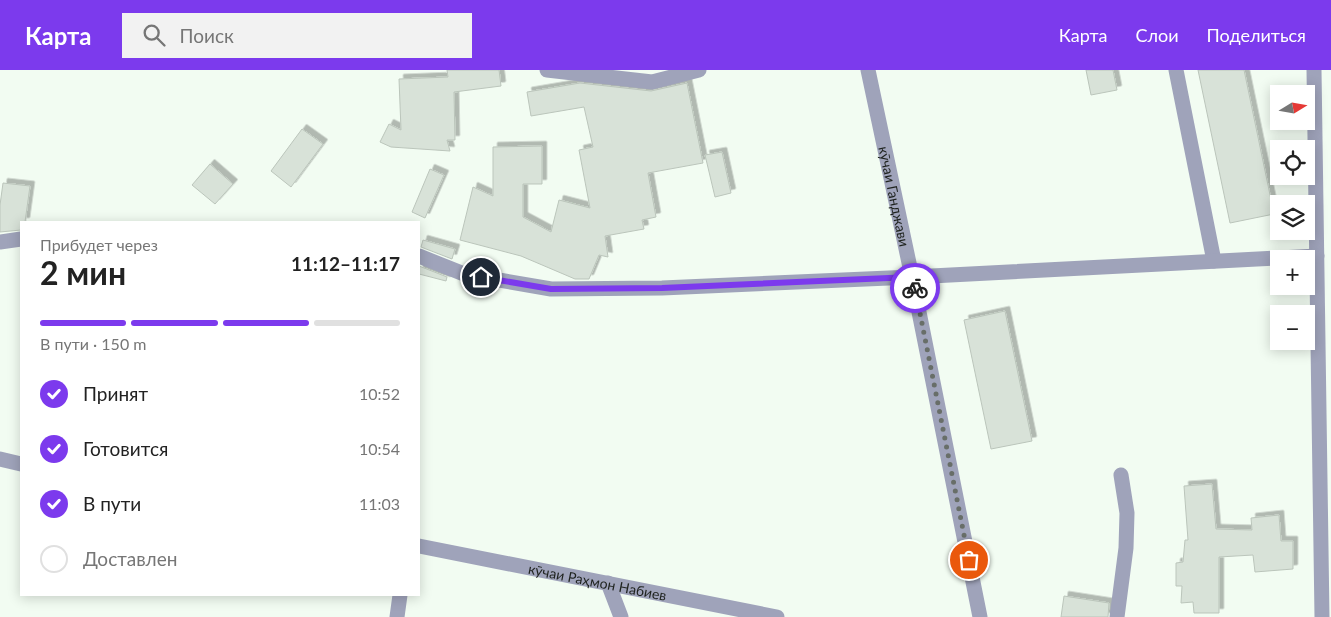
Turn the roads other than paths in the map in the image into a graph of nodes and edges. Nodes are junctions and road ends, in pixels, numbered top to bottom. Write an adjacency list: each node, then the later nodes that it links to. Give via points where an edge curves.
1 (547, 70): 2 (street, via 652,82)
2 (699, 70)
3 (868, 70): 12 (street, кӯчаи Ганджави)
4 (1176, 70): 11 (street)
5 (1314, 70): 6 (street)
6 (1324, 224): 10 (street)
7 (20, 239): 8 (street)
8 (0, 242)
9 (420, 256): 12 (street, via 464,274 551,289 662,288)
10 (1317, 256): 11 (street); 16 (street)
11 (1214, 261): 12 (street)
12 (912, 277): 23 (street, кӯчаи Ганджави)
13 (0, 459): 14 (street)
14 (20, 464)
15 (1122, 476): 24 (street, via 1127,513 1126,548)
16 (1326, 527): 25 (street)
17 (420, 546): 18 (street, кӯчаи Раҳмон Набиев)
18 (608, 583): 20 (street, кӯчаи Раҳмон Набиев); 22 (street)
19 (400, 596): 21 (street)
20 (772, 616)
21 (397, 617)
22 (621, 617)
23 (980, 617)
24 (1116, 617)
25 (1322, 617)

